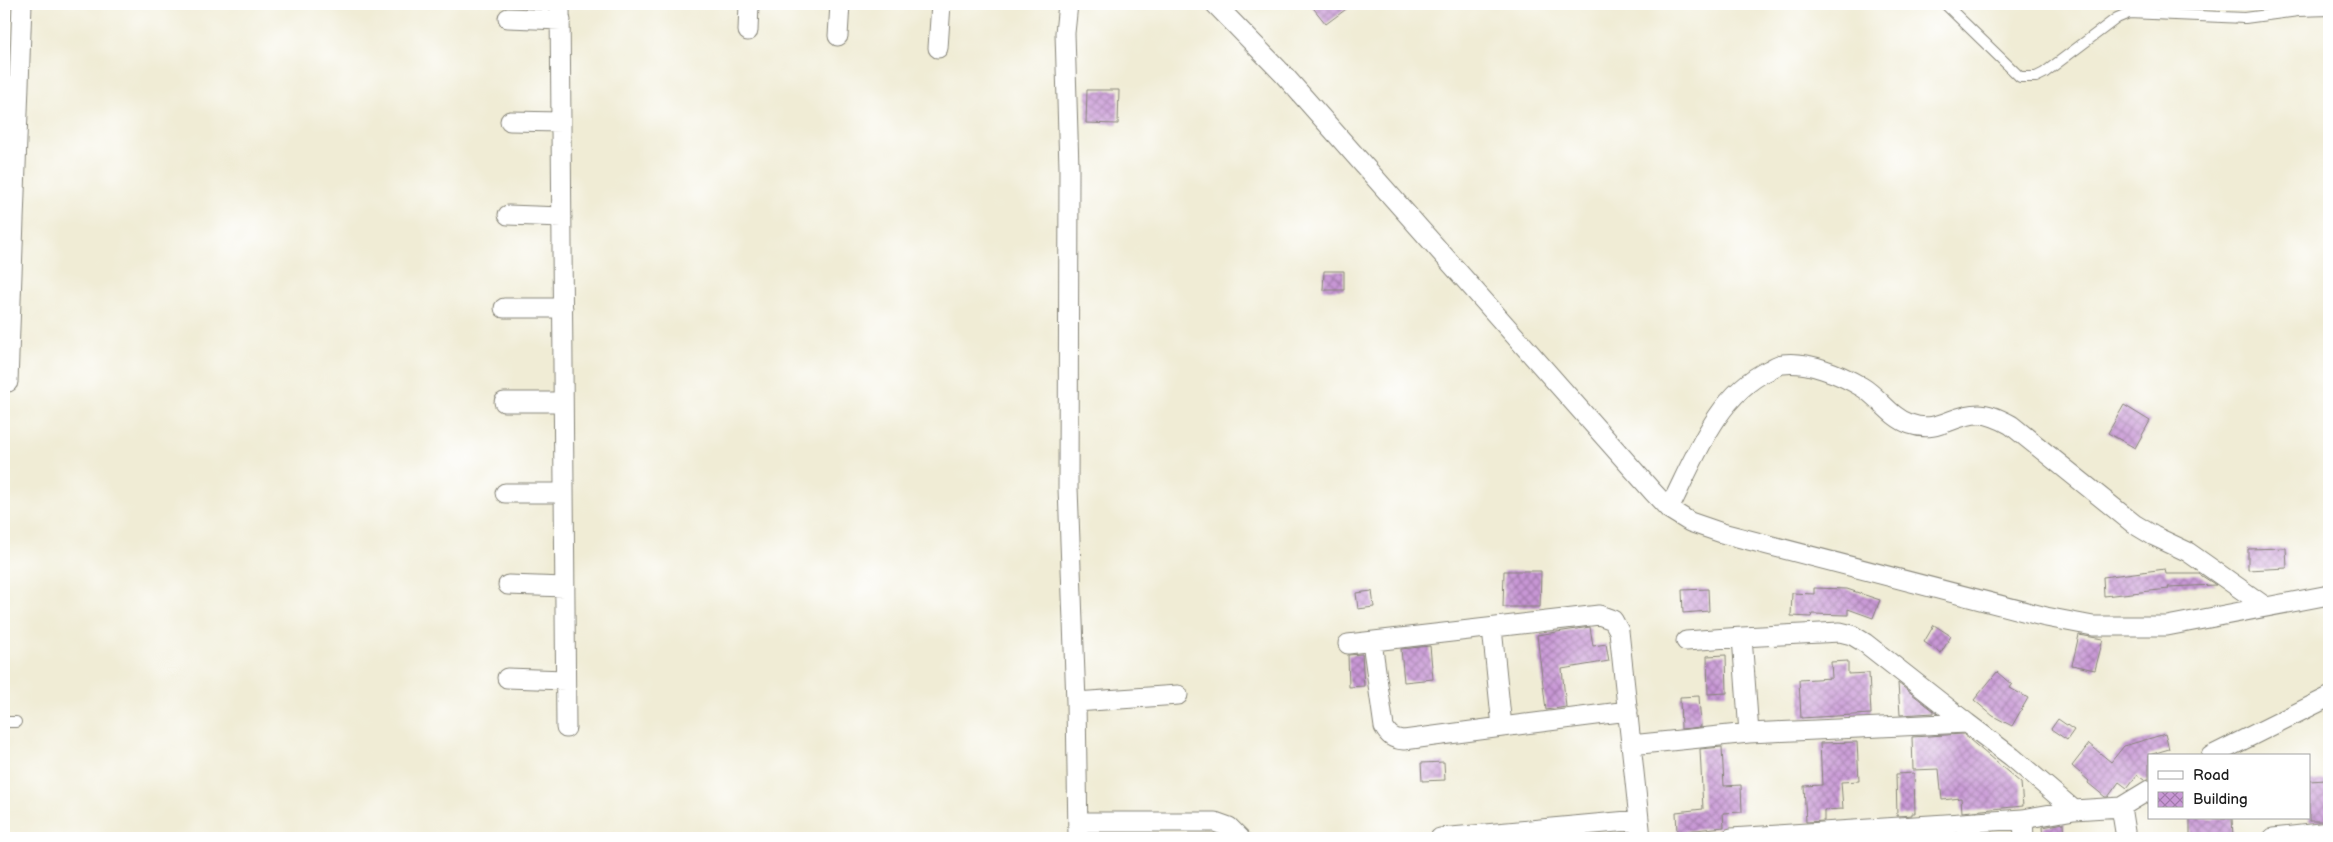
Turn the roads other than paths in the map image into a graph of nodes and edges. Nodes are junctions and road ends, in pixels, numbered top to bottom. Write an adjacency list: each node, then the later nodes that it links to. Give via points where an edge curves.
1 (22, 4): 20 (street)
2 (749, 4): 11 (street)
3 (840, 4): 12 (street)
4 (941, 4): 13 (street)
5 (1068, 4): 39 (street, via 1065,33 1069,168 1068,488)
6 (1215, 4): 25 (street, via 1284,75)
7 (1945, 4): 8 (lane, via 2020,77 2036,77 2044,73 2116,18 2130,13 2245,18)
8 (2329, 10)
9 (560, 12): 10 (street); 15 (street)
10 (508, 18)
11 (748, 31)
12 (838, 36)
13 (938, 48)
14 (510, 121): 15 (street)
15 (561, 122): 17 (street)
16 (508, 215): 17 (street)
17 (562, 217): 19 (street)
18 (504, 308): 19 (street)
19 (563, 308): 22 (street)
20 (8, 382)
21 (504, 402): 22 (street)
22 (563, 402): 24 (street)
23 (505, 493): 24 (street)
24 (564, 493): 27 (street)
25 (1669, 509): 29 (street, via 1690,522 1722,533 2046,617 2093,626 2167,626); 29 (street, via 1721,410 1752,378 1781,364 1801,364 1862,387 1897,418 1922,428 1979,414 2002,420 2134,524 2188,552)
26 (508, 585): 27 (street)
27 (565, 587): 36 (street)
28 (2329, 595): 29 (street)
29 (2266, 607)
30 (1492, 628): 33 (street); 40 (street, via 1600,615 1614,620 1619,632); 44 (street)
31 (1742, 637): 32 (street); 43 (street, via 1840,632 1852,635); 46 (street)
32 (1686, 641)
33 (1372, 642): 34 (street); 44 (street, via 1384,727 1394,739)
34 (1348, 644)
35 (507, 678): 36 (street)
36 (565, 680): 45 (street)
37 (1178, 695): 39 (street)
38 (2329, 697): 48 (street)
39 (1076, 702): 54 (street)
40 (1628, 711): 44 (street); 47 (street)
41 (4, 722): 42 (lane)
42 (16, 722)
43 (1967, 723): 46 (street); 51 (street)
44 (1502, 727)
45 (566, 728)
46 (1750, 733): 47 (street)
47 (1632, 745): 53 (street)
48 (2215, 754)
49 (2148, 791): 50 (street)
50 (2121, 807): 51 (street); 62 (street)
51 (2074, 810): 52 (street)
52 (2023, 819): 55 (street); 61 (street)
53 (1640, 829): 59 (street)
54 (1078, 830): 58 (street, via 1215,822 1229,827)
55 (1920, 832): 57 (street)
56 (2329, 832): 63 (street)
57 (1782, 836): 60 (street)
58 (1240, 838)
59 (1440, 838)
60 (1731, 838)
61 (2024, 838)
62 (2126, 838)
63 (2279, 838)

